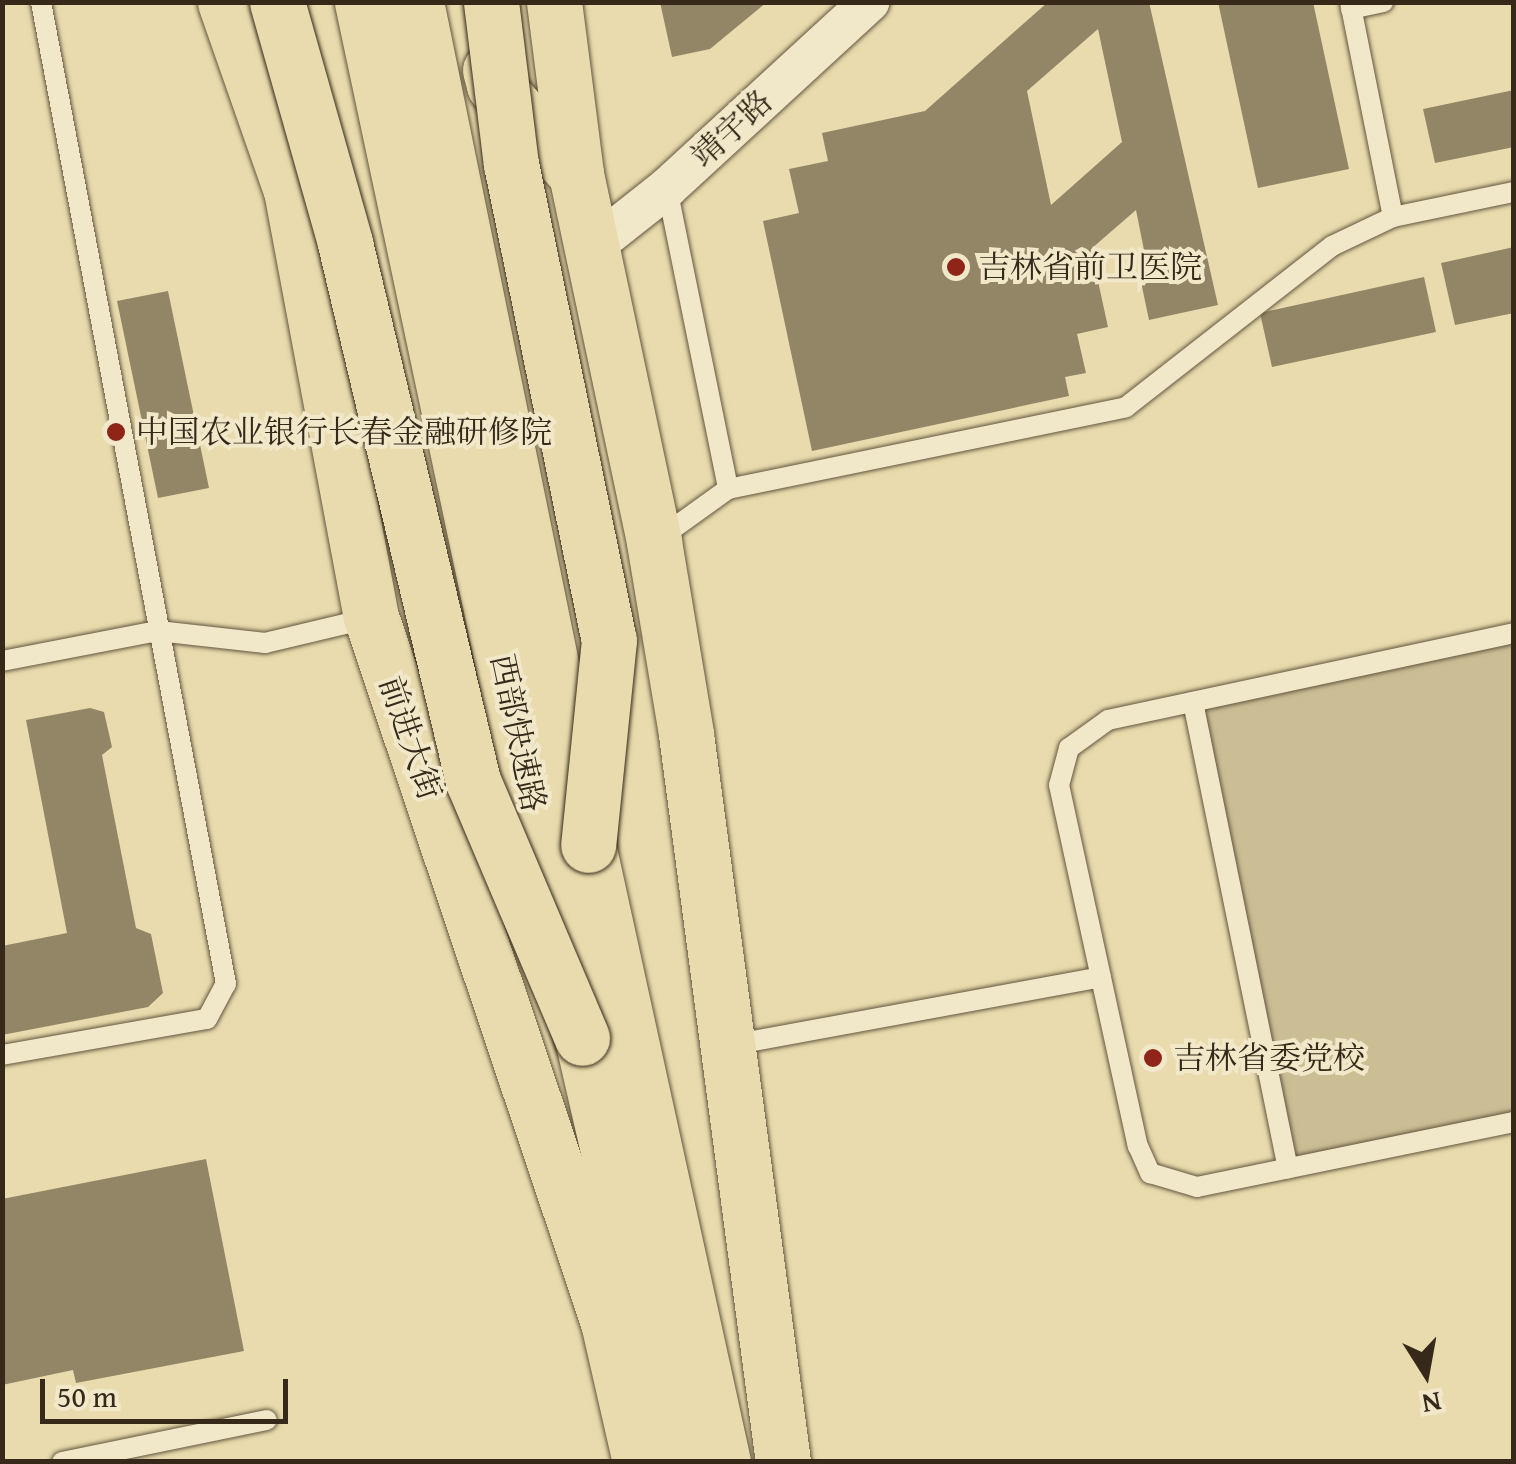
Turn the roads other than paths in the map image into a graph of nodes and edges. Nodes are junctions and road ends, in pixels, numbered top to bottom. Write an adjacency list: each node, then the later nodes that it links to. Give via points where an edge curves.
1 (41, 2): 21 (lane)
2 (225, 2): 14 (main road, 前进大街)
3 (279, 2): 14 (main road); 27 (main road, bridge, via 345,242 473,781)
4 (362, 2): 27 (main road, 西部快速路, bridge)
5 (416, 2): 25 (main road, 西部快速路, bridge)
6 (474, 2): 12 (main road, via 494,85)
7 (491, 2): 25 (main road, bridge, via 511,164 609,640)
8 (554, 2): 12 (main road)
9 (869, 2): 13 (street, 靖宇路)
10 (1383, 2): 11 (lane)
11 (1351, 6): 16 (lane)
12 (576, 174): 17 (main road)
13 (668, 188): 17 (street, 靖宇路); 18 (lane)
14 (291, 190): 20 (main road, 前进大街)
15 (1514, 192): 16 (lane)
16 (1393, 218): 18 (lane, via 1332,246 1126,407)
17 (590, 249): 19 (main road)
18 (728, 489): 19 (lane)
19 (654, 542): 28 (main road)
20 (372, 618): 21 (lane, via 266,643); 34 (main road, 前进大街, via 608,1322)
21 (158, 631): 23 (lane); 29 (lane, via 226,984 207,1019)
22 (1514, 633): 24 (lane)
23 (2, 661)
24 (1193, 702): 26 (lane, via 1108,720 1069,748 1059,786); 31 (lane)
25 (588, 845): 36 (main road, 西部快速路)
26 (1101, 977): 28 (lane); 31 (lane, via 1138,1146 1150,1173 1197,1187)
27 (582, 1038): 35 (main road, 西部快速路)
28 (729, 1046): 37 (main road)
29 (2, 1055)
30 (1514, 1122): 31 (lane)
31 (1288, 1168)
32 (267, 1420): 33 (lane)
33 (62, 1462)
34 (640, 1462)
35 (680, 1462)
36 (723, 1462)
37 (783, 1462)

